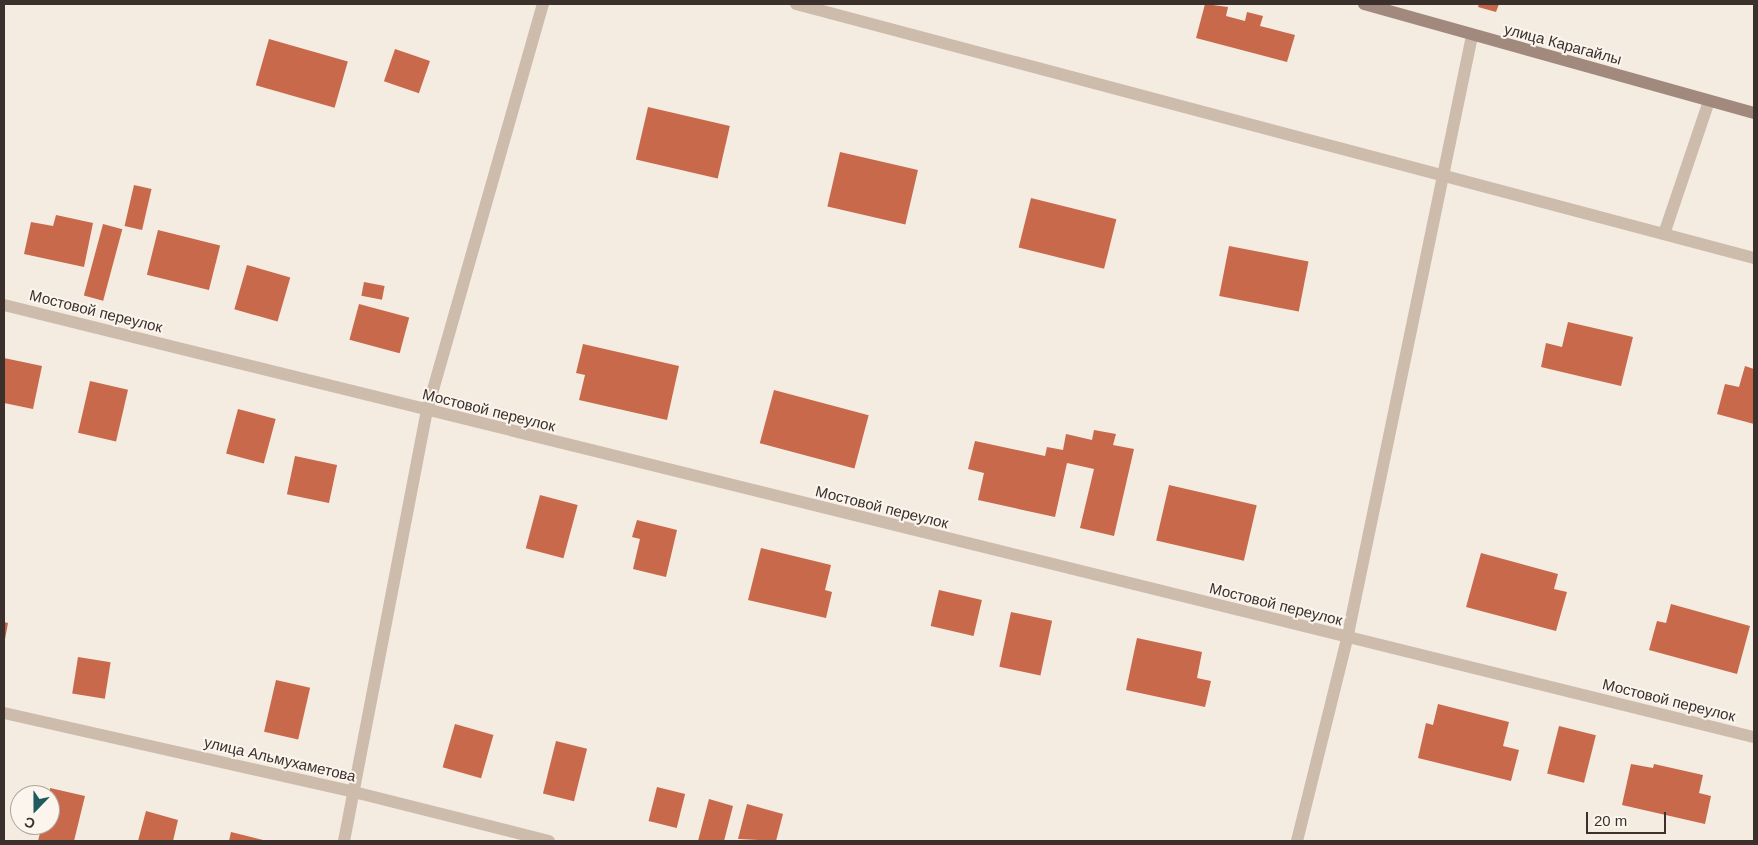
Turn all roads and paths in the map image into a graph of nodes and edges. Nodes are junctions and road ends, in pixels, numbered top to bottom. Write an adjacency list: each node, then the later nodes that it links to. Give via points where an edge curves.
1 (543, 4): 11 (street)
2 (796, 4): 7 (street)
3 (1364, 4): 4 (street, улица Карагайлы)
4 (1472, 36): 5 (street, улица Карагайлы); 7 (street)
5 (1709, 100): 6 (street, улица Карагайлы); 8 (street)
6 (1754, 113)
7 (1444, 176): 8 (street); 12 (street)
8 (1664, 234): 9 (street)
9 (1754, 258)
10 (4, 305): 11 (street, Мостовой переулок)
11 (427, 411): 12 (street, Мостовой переулок); 15 (street)
12 (1347, 639): 14 (street, Мостовой переулок); 18 (street)
13 (4, 713): 15 (street, улица Альмухаметова)
14 (1754, 737)
15 (354, 792): 16 (street); 17 (street, улица Альмухаметова)
16 (344, 841)
17 (549, 841)
18 (1297, 841)

